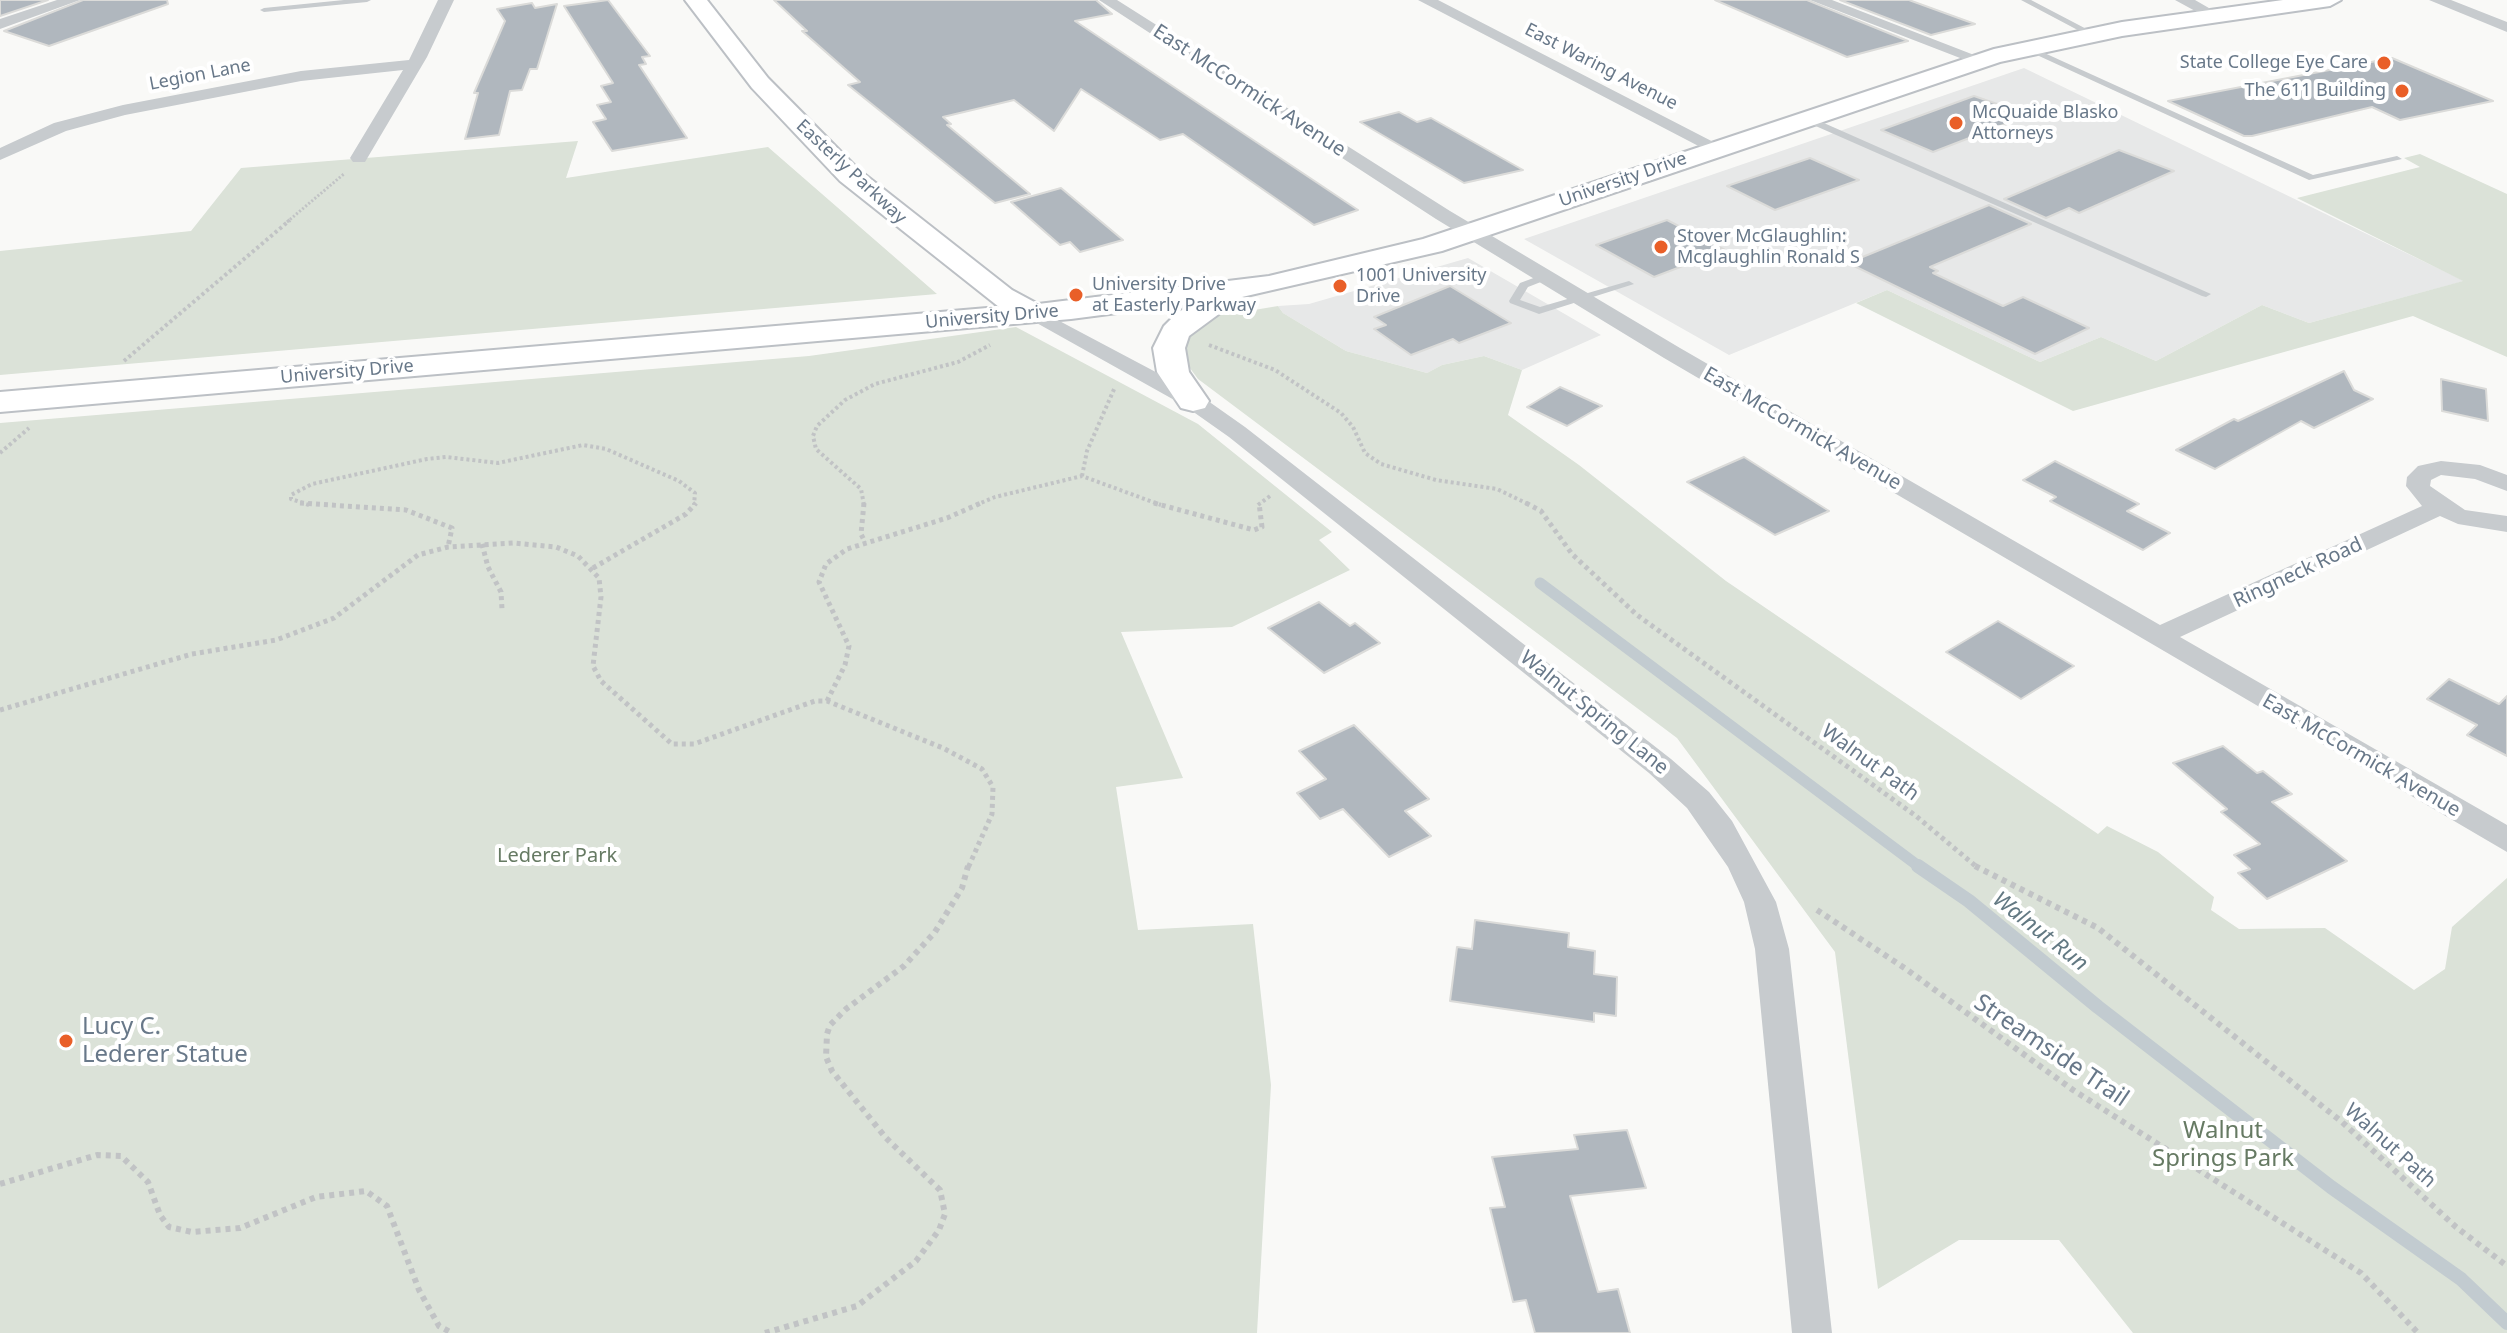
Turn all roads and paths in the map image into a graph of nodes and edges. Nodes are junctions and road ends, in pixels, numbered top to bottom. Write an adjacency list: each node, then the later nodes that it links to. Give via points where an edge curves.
1 (72, 0): 14 (street)
2 (367, 0): 12 (lane)
3 (446, 0): 19 (street)
4 (696, 0): 31 (main road, Easterly Parkway, via 753,75 849,175 1001,296)
5 (1107, 0): 25 (street, East McCormick Avenue)
6 (1426, 0): 21 (street, East Waring Avenue)
7 (1818, 0): 18 (street)
8 (2025, 0): 16 (lane)
9 (2183, 0): 13 (street)
10 (2330, 0): 13 (main road, University Drive)
11 (2437, 0): 15 (street)
12 (264, 10)
13 (2213, 15): 16 (main road, University Drive)
14 (0, 24)
15 (2507, 27)
16 (2092, 34): 17 (main road, University Drive)
17 (2029, 48): 18 (main road, University Drive); 24 (lane, via 2312,178)
18 (1979, 60): 20 (main road, University Drive)
19 (415, 64): 22 (street, Legion Lane, via 301,76 123,110 60,127); 23 (street)
20 (1805, 118): 21 (main road, University Drive); 29 (lane)
21 (1716, 148): 25 (main road, University Drive)
22 (0, 155)
23 (359, 158): 34 (path, via 330,189)
24 (2397, 159)
25 (1471, 232): 26 (street, East McCormick Avenue); 28 (main road, University Drive, via 1382,259)
26 (1547, 276): 30 (street, East McCormick Avenue); 30 (lane, via 1524,285 1514,301 1539,311)
27 (1629, 284): 30 (lane)
28 (1242, 290): 31 (main road, University Drive); 36 (main road, via 1198,311 1172,338 1170,365)
29 (2206, 294)
30 (1583, 300): 50 (street, East McCormick Avenue)
31 (1033, 313): 36 (street, Walnut Spring Lane); 37 (main road, University Drive)
32 (998, 339): 45 (path, via 958,362 858,391 817,426 816,449 865,497)
33 (1196, 341): 56 (path, Walnut Path, via 1275,370 1341,413 1365,453 1381,464 1436,480 1497,489 1541,511 1572,554 1637,615 1916,816 1971,864 2098,928 2342,1122 2456,1227)
34 (123, 362)
35 (1116, 386): 40 (path, via 1087,451)
36 (1193, 401): 59 (street, Walnut Spring Lane, via 1660,766 1721,829 1760,902 1772,949)
37 (0, 402)
38 (35, 423): 39 (path)
39 (0, 453)
40 (1082, 476): 42 (path, via 1138,499 1254,530 1262,527 1258,504); 45 (path, via 995,497 947,518)
41 (2507, 484): 43 (street, via 2460,468 2427,471 2418,486)
42 (1270, 496)
43 (2439, 507): 44 (street, via 2478,522); 50 (street, Ringneck Road)
44 (2507, 524)
45 (865, 542): 51 (path, via 840,553 821,572 822,591 849,646)
46 (482, 544): 47 (path); 48 (path, via 556,547); 49 (path)
47 (448, 547): 48 (path, via 452,528 406,510 303,505 291,495 312,484 427,459 498,463 583,445 606,449 695,493 696,503 686,514); 52 (path, via 407,561 316,627 276,640 192,654)
48 (593, 568): 51 (path, via 601,597 593,666 601,681 672,744 694,744)
49 (502, 609)
50 (2157, 637): 53 (street, East McCormick Avenue)
51 (827, 701): 58 (path, via 971,762 989,775 993,807 962,888 935,932 904,966 838,1017 827,1034 826,1057 832,1071 886,1138 940,1190 945,1214 939,1230 916,1261 857,1306)
52 (0, 710)
53 (2507, 840)
54 (1817, 910): 60 (path, Streamside Trail, via 2073,1090 2361,1273)
55 (0, 1184): 57 (path, via 97,1155 121,1156 148,1182 169,1227 192,1232 240,1228 316,1197 366,1191 387,1206 419,1290 439,1326)
56 (2507, 1266)
57 (452, 1333)
58 (765, 1333)
59 (1812, 1333)
60 (2418, 1333)

